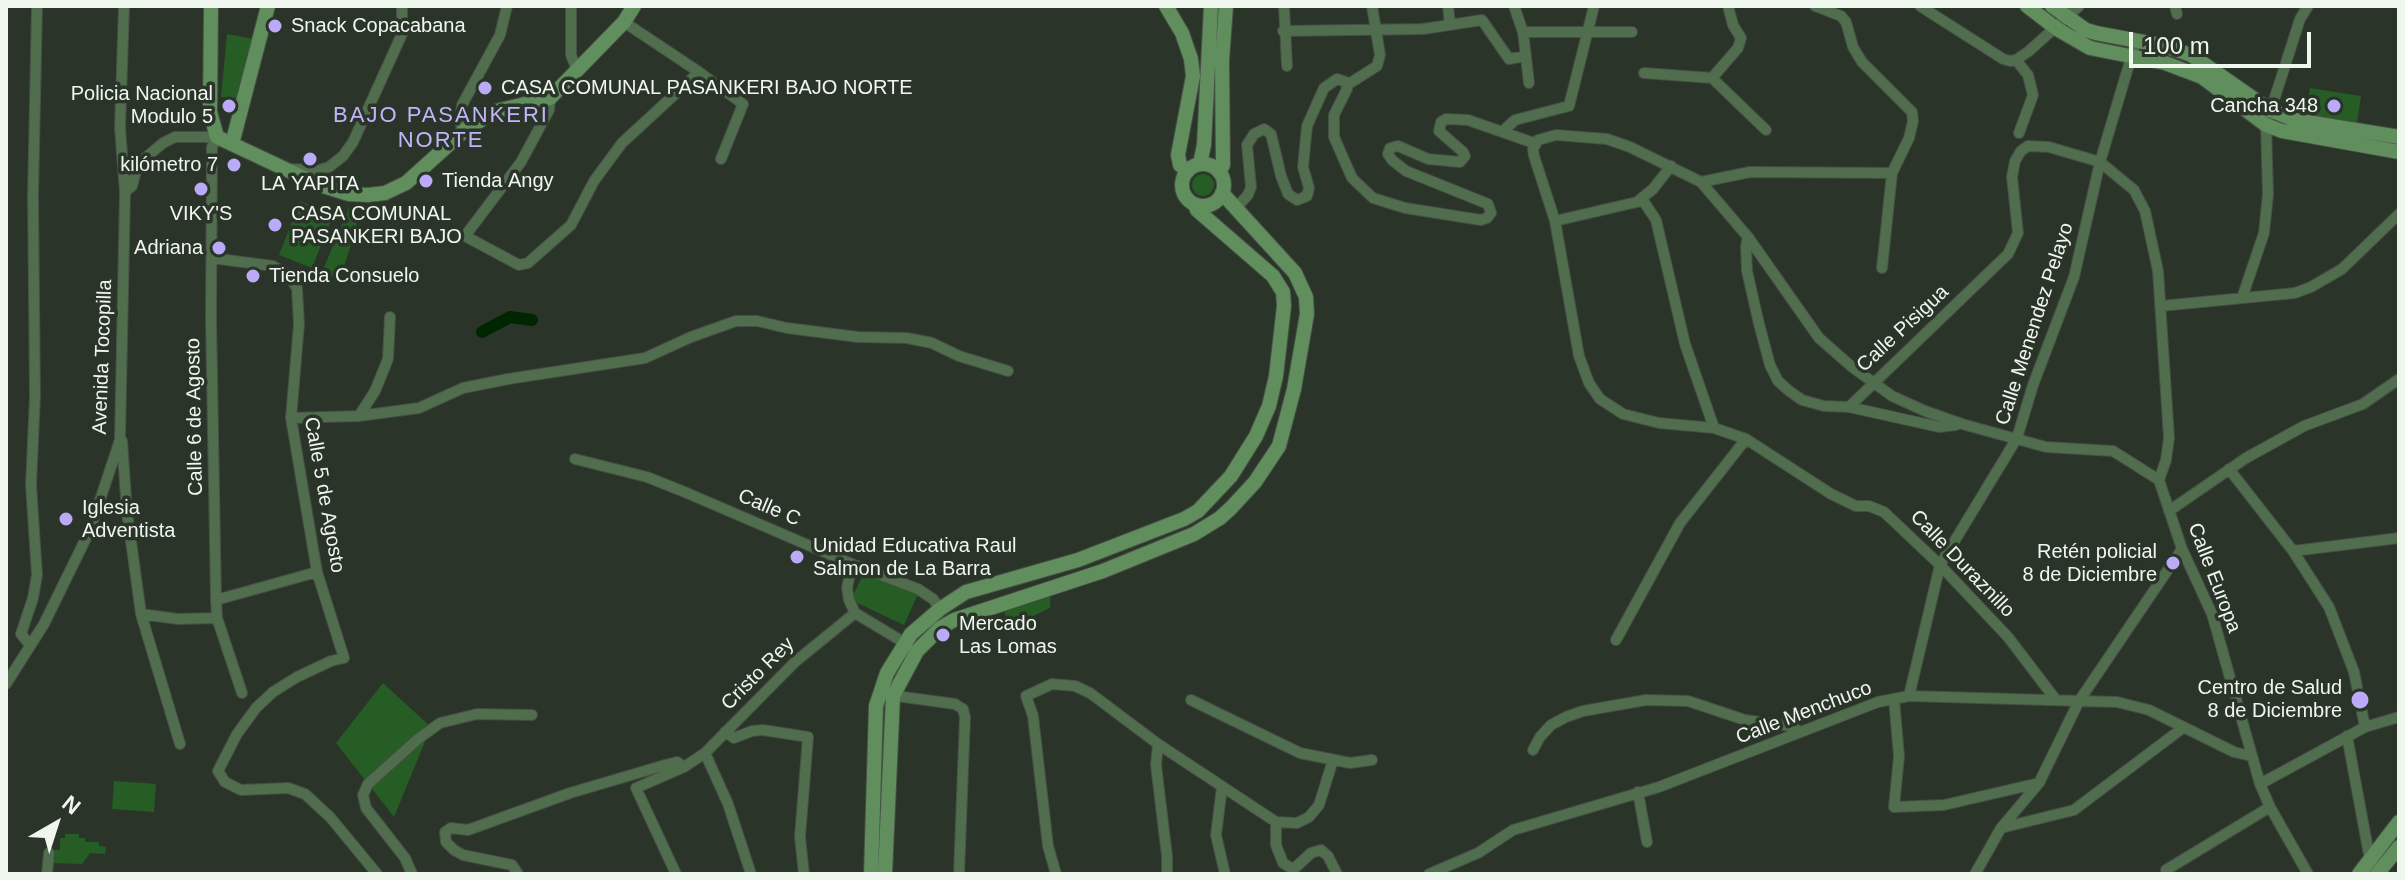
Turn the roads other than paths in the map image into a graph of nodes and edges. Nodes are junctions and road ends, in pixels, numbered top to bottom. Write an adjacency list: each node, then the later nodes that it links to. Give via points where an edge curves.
1 (37, 6): 106 (street, via 31,485 37,575 21,630)
2 (124, 6): 63 (street, Avenida Tocopilla, via 120,128)
3 (211, 6): 50 (main road, via 210,112)
4 (268, 6): 53 (main road)
5 (402, 6): 58 (street, via 402,34 353,142 329,167)
6 (507, 6): 46 (street, via 494,49 462,105 460,123)
7 (571, 6): 38 (street, via 571,55)
8 (634, 6): 25 (main road)
9 (1166, 6): 59 (main road, via 1191,59 1193,76 1178,155 1180,165)
10 (1211, 6): 59 (main road, via 1204,145)
11 (1226, 6): 60 (main road)
12 (1284, 6): 29 (street)
13 (1372, 6): 27 (street)
14 (1448, 6): 26 (street)
15 (1514, 6): 31 (street)
16 (1594, 6): 30 (street)
17 (1728, 6): 41 (street, via 1741,38)
18 (1815, 6): 61 (street, via 1841,16 1862,62 1912,112 1909,138)
19 (1920, 6): 36 (street, via 2003,59)
20 (2027, 6): 28 (main road)
21 (2052, 6): 24 (main road)
22 (2079, 6): 24 (street)
23 (2308, 6): 45 (street)
24 (2068, 18): 28 (street); 33 (main road, via 2096,33)
25 (624, 22): 38 (main road); 39 (street)
26 (1450, 25): 27 (street); 34 (street, via 1482,20 1509,59)
27 (1377, 29): 29 (street); 43 (street, via 1377,66)
28 (2057, 29): 35 (main road, via 2090,48); 36 (street)
29 (1283, 31): 37 (street)
30 (1589, 31): 31 (street); 32 (street); 48 (street, via 1569,106 1515,120)
31 (1523, 32): 34 (street)
32 (1632, 32)
33 (2136, 41): 35 (street, Calle Menendez Pelayo); 45 (main road, via 2191,55)
34 (1526, 56): 42 (street)
35 (2132, 57): 45 (main road, via 2202,77); 56 (street, Calle Menendez Pelayo)
36 (2016, 60): 49 (street, via 2028,75 2033,95)
37 (1287, 66)
38 (577, 70): 44 (main road)
39 (699, 72): 44 (street, via 622,143 571,225 523,265 465,236 521,162 549,110); 55 (street, via 743,104)
40 (1644, 73): 41 (street)
41 (1712, 78): 47 (street)
42 (1529, 83)
43 (1347, 85): 48 (street, via 1334,115 1334,137 1342,158 1361,189 1405,208 1487,218 1488,204 1406,171 1388,151 1398,146 1428,159 1460,162 1463,152 1441,134 1441,122 1468,120); 67 (street, via 1342,79 1332,81 1316,101 1304,145 1309,188 1305,198 1288,194 1271,134 1264,129 1247,145 1251,187)
44 (550, 98): 46 (main road, via 496,111)
45 (2268, 117): 51 (main road); 54 (main road, via 2304,136); 73 (street, via 2264,233)
46 (465, 130): 58 (main road, via 406,183 385,193 349,194)
47 (1766, 130)
48 (1503, 131): 52 (street)
49 (2019, 133)
50 (217, 137): 53 (main road); 63 (street, via 175,137 163,143 144,159); 71 (street, Calle 6 de Agosto, via 212,147)
51 (2399, 137)
52 (1534, 143): 57 (street, via 1556,135 1597,138); 69 (street)
53 (232, 144): 58 (main road)
54 (2399, 152)
55 (721, 159)
56 (2100, 162): 74 (street, via 2139,198 2152,235); 78 (street, Calle Pisigua, via 2049,147 2033,145 2021,151 2012,177 2018,233 2008,254); 84 (street, Calle Menendez Pelayo, via 2074,277)
57 (1671, 166): 62 (street); 65 (street)
58 (288, 168)
59 (1194, 168): 60 (main road); 66 (main road, via 1182,189)
60 (1219, 172): 64 (main road)
61 (1892, 173): 62 (street, via 1750,172); 72 (street)
62 (1701, 182): 70 (street)
63 (125, 192): 86 (street, Avenida Tocopilla)
64 (1222, 193): 66 (main road, via 1208,206); 67 (main road)
65 (1642, 199): 69 (street); 83 (street, via 1656,220 1685,344)
66 (1195, 205): 98 (main road, via 1273,276 1283,292 1276,376 1269,406 1246,453 1215,494 1184,519 1078,560 966,592)
67 (1235, 209): 103 (main road, via 1295,273 1306,297 1287,421 1269,463 1220,518 1194,534 1103,571 954,620)
68 (2399, 214): 73 (street, via 2327,280 2295,293)
69 (1555, 221): 83 (street, Calle Duraznillo, via 1579,356 1600,399 1623,414)
70 (1748, 237): 78 (street, via 1819,338); 79 (street, via 1747,271 1778,381 1802,400)
71 (212, 258): 81 (street, Calle 5 de Agosto, via 273,266 295,282 299,324); 97 (street, Calle 6 de Agosto)
72 (1882, 268)
73 (2242, 298): 74 (street)
74 (2161, 306): 89 (street, via 2169,438)
75 (390, 317): 80 (street, via 388,359)
76 (1008, 371): 80 (street, via 907,338 736,321 645,358 463,388 419,408)
77 (2399, 379): 88 (street, via 2363,404 2304,426)
78 (1872, 382): 79 (street, Calle Pisigua); 82 (street, via 1910,405)
79 (1849, 407): 82 (street, via 1939,427)
80 (359, 416): 81 (street)
81 (291, 418): 96 (street, Calle 5 de Agosto)
82 (1962, 424): 84 (street)
83 (1714, 428): 85 (street, Calle Duraznillo)
84 (2017, 438): 89 (street, via 2046,447 2113,451); 95 (street, Calle Menendez Pelayo)
85 (1746, 439): 95 (street, Calle Duraznillo, via 1831,494 1884,512); 104 (street, via 1680,523)
86 (120, 440): 100 (street); 106 (street, Avenida Tocopilla, via 90,530)
87 (575, 459): 94 (street, Calle C, via 647,477)
88 (2229, 469): 90 (street); 93 (street)
89 (2159, 480): 90 (street, Calle Europa)
90 (2169, 511): 92 (street, Calle Europa)
91 (2399, 538): 93 (street)
92 (2182, 549): 114 (street); 126 (street, Calle Europa, via 2212,614)
93 (2293, 551): 118 (street, via 2329,607 2354,672)
94 (852, 564): 98 (street, Calle C, via 918,589); 99 (street, via 847,588)
95 (1940, 565): 110 (street, Calle Menendez Pelayo); 113 (street, Calle Duraznillo, via 2008,637)
96 (317, 572): 97 (street); 144 (street, Calle 5 de Agosto, via 344,658 273,692 237,734 218,771 225,782 241,790 288,788 305,794)
97 (216, 600): 101 (street, Calle 6 de Agosto)
98 (940, 609): 102 (main road)
99 (855, 613): 105 (street); 119 (street, Cristo Rey, via 812,646)
100 (141, 614): 101 (street); 122 (street)
101 (217, 618): 108 (street, Calle 6 de Agosto)
102 (918, 627): 103 (main road); 105 (main road)
103 (929, 639): 109 (main road)
104 (1616, 640)
105 (905, 643): 109 (main road)
106 (30, 645): 107 (street, Avenida Tocopilla)
107 (6, 684)
108 (242, 693)
109 (886, 695): 150 (main road, via 876,706); 151 (main road); 152 (street, via 963,709)
110 (1909, 696): 111 (street, Calle Menchuco); 113 (street, Calle Menchuco)
111 (1894, 699): 120 (street, Calle Menchuco); 130 (street, via 1899,756 1894,807 1944,805)
112 (1191, 700): 127 (street, via 1300,753)
113 (2056, 700): 114 (street, Calle Menchuco)
114 (2079, 701): 117 (street, Calle Menchuco, via 2135,706); 130 (street)
115 (532, 715): 145 (street, via 477,714 440,723 368,784 363,795 366,808)
116 (2399, 717): 118 (street)
117 (2184, 727): 126 (street, Calle Menchuco); 137 (street, via 2074,810)
118 (2365, 727): 121 (street)
119 (725, 732): 125 (street, Cristo Rey); 149 (street, via 734,738 763,730 808,737 800,837)
120 (1800, 732): 124 (street, via 1688,701 1646,700 1566,717 1551,725); 133 (street, Calle Menchuco)
121 (2347, 736): 131 (street); 141 (street)
122 (180, 744)
123 (1158, 744): 132 (street); 153 (street, via 1075,686 1052,684 1026,696); 154 (street)
124 (1533, 750)
125 (705, 753): 129 (street, Cristo Rey); 148 (street)
126 (2251, 756): 131 (street, Calle Europa)
127 (1333, 760): 128 (street); 135 (street, via 1319,805 1309,817 1297,823)
128 (1372, 760)
129 (684, 767): 146 (street, via 677,762 665,765 468,830 445,832 454,850 512,865); 147 (street, Cristo Rey, via 636,788)
130 (2039, 783): 137 (street)
131 (2260, 784): 134 (street, Calle Europa)
132 (1222, 787): 135 (street); 155 (street, via 1216,835)
133 (1638, 792): 138 (street); 157 (street, Calle Menchuco, via 1513,830 1478,853)
134 (2270, 807): 142 (street); 159 (street, Calle Europa)
135 (1276, 822): 156 (street, via 1279,859 1296,867 1321,850)
136 (2399, 822): 141 (main road)
137 (2001, 828): 158 (street)
138 (1647, 842)
139 (2399, 847): 141 (main road)
140 (49, 853): 143 (street)
141 (2374, 869): 160 (main road)
142 (2166, 870)
143 (47, 874)
144 (377, 874)
145 (412, 874)
146 (518, 874)
147 (676, 874)
148 (751, 874)
149 (804, 874)
150 (871, 874)
151 (885, 874)
152 (959, 874)
153 (1056, 874)
154 (1167, 874)
155 (1225, 874)
156 (1337, 874)
157 (1429, 874)
158 (1975, 874)
159 (2308, 874)
160 (2359, 874)

